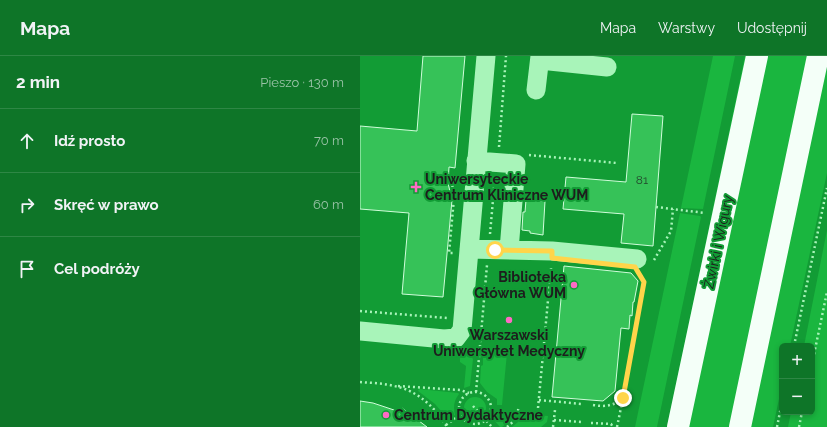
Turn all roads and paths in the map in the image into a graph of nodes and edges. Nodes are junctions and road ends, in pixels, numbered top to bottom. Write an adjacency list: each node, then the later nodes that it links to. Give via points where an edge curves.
1 (486, 56): 10 (lane)
2 (506, 56): 9 (path)
3 (757, 56): 58 (main road, Żwirki i Wigury)
4 (818, 56): 59 (main road)
5 (540, 58): 6 (lane); 7 (lane)
6 (607, 67)
7 (536, 90)
8 (522, 154): 11 (path)
9 (497, 157): 10 (lane); 17 (path); 18 (lane, via 516,164)
10 (476, 161): 19 (lane)
11 (616, 163)
12 (451, 175): 19 (path, via 454,198 449,253)
13 (827, 188): 30 (path)
14 (656, 207): 15 (path)
15 (673, 209): 16 (path); 21 (path, via 671,231)
16 (705, 213)
17 (488, 250): 18 (lane); 19 (lane); 28 (path)
18 (509, 250): 20 (lane)
19 (464, 251): 26 (lane, via 462,330 456,338)
20 (552, 251): 21 (lane); 37 (path)
21 (642, 265): 36 (path, via 644,282)
22 (827, 292): 23 (path)
23 (826, 300): 31 (path)
24 (360, 311): 25 (path)
25 (454, 319)
26 (360, 331)
27 (476, 332): 28 (path)
28 (481, 333): 29 (path); 34 (path)
29 (526, 337)
30 (795, 343)
31 (815, 350)
32 (360, 382): 33 (path)
33 (395, 386): 35 (path, via 460,390); 51 (path, via 412,392 429,404)
34 (476, 392): 35 (path); 47 (path, via 485,395 490,403 490,412)
35 (469, 393): 44 (path, via 462,398 459,406)
36 (623, 398): 40 (path, via 610,406); 57 (path)
37 (539, 400): 38 (path); 42 (path)
38 (582, 404)
39 (473, 406): 47 (path)
40 (593, 406)
41 (519, 407): 54 (path, via 515,420)
42 (538, 408)
43 (555, 410): 48 (path)
44 (460, 415): 51 (path); 52 (path)
45 (779, 415): 60 (path)
46 (801, 415): 61 (path)
47 (486, 420): 52 (path); 53 (path)
48 (554, 420): 49 (path); 55 (path)
49 (581, 422)
50 (591, 422): 56 (path, via 611,424)
51 (446, 426)
52 (473, 426)
53 (492, 427)
54 (507, 427)
55 (553, 427)
56 (613, 427)
57 (617, 427)
58 (678, 427)
59 (740, 427)
60 (777, 427)
61 (799, 427)

